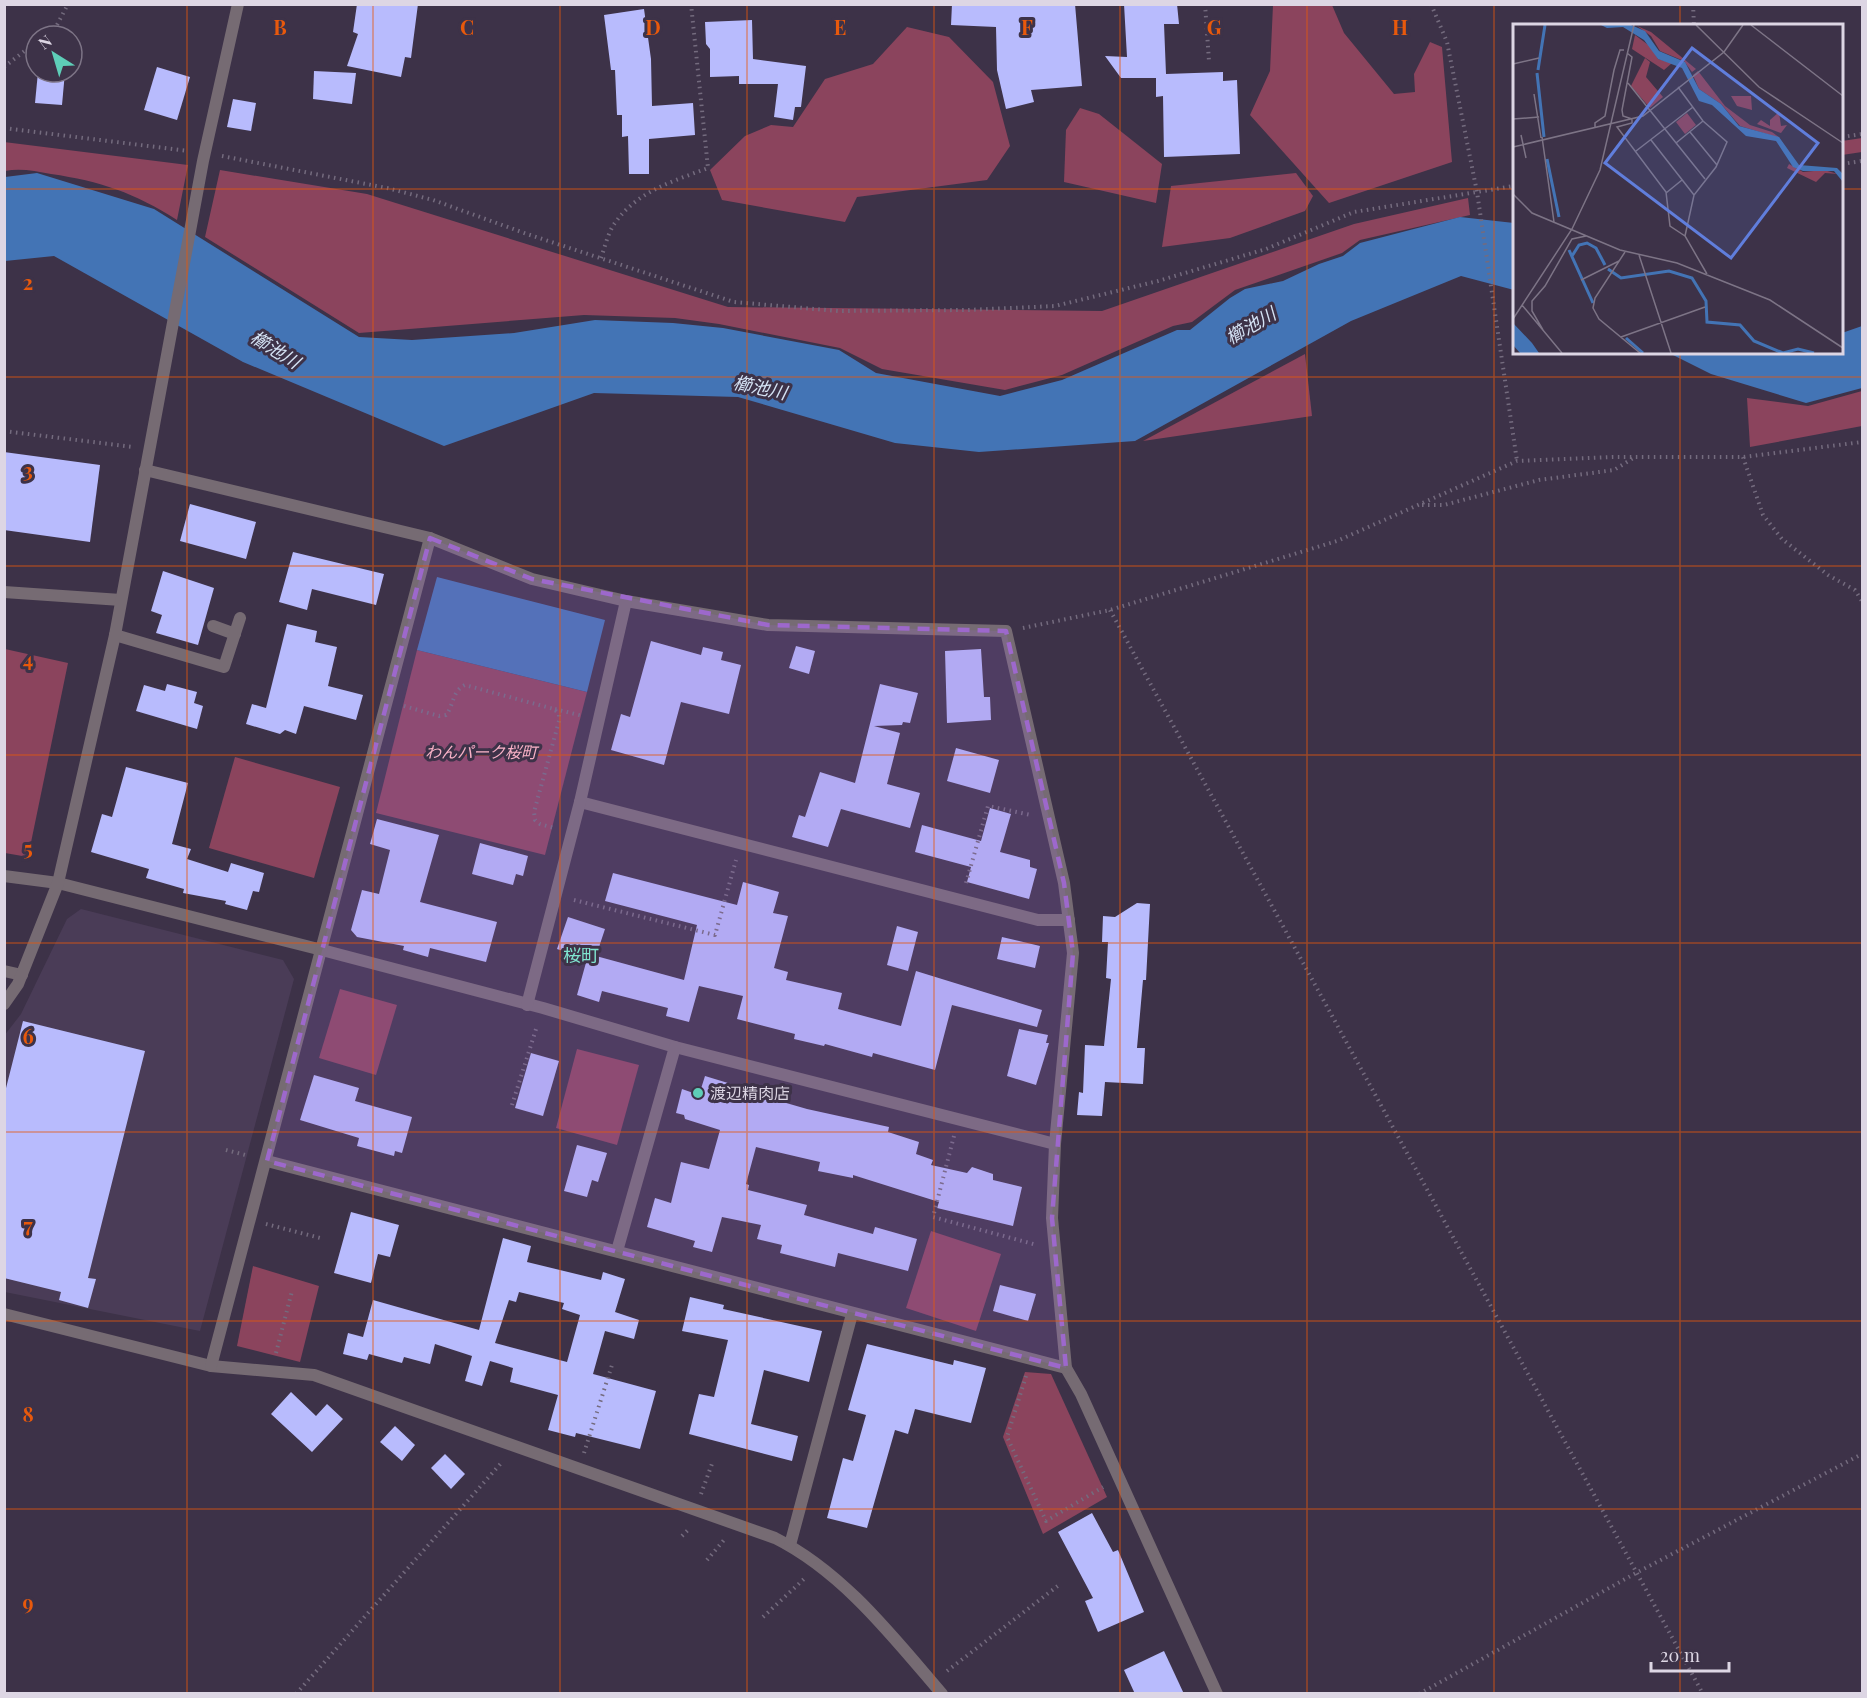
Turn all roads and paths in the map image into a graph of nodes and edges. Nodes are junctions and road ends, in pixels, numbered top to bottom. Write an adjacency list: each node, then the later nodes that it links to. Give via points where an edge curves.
1 (68, 4): 7 (path)
2 (237, 4): 15 (street)
3 (690, 4): 20 (path, via 708,168 660,185 632,203 614,224)
4 (1205, 4): 10 (path)
5 (1431, 4): 19 (path, via 1447,42)
6 (1693, 4): 8 (path)
7 (58, 24)
8 (1694, 24)
9 (24, 51): 11 (path)
10 (1209, 62)
11 (4, 67)
12 (4, 128): 15 (path)
13 (1863, 134): 14 (path)
14 (1843, 137)
15 (204, 156): 20 (path, via 434,200); 23 (street)
16 (1863, 160): 17 (path)
17 (1843, 164)
18 (1513, 186): 19 (path)
19 (1477, 192): 20 (path, via 1354,212 1266,249 1056,306 838,311 734,302); 26 (path)
20 (601, 258)
21 (4, 431): 23 (path)
22 (1863, 442): 25 (path)
23 (149, 449): 27 (street)
24 (1635, 457): 25 (path); 26 (path); 28 (path, via 1614,470 1539,480 1444,505)
25 (1743, 457): 33 (path, via 1763,515 1782,539 1828,575 1855,590)
26 (1517, 461): 28 (path)
27 (145, 470): 29 (street); 31 (street)
28 (1418, 505): 34 (path, via 1336,541)
29 (430, 538): 32 (street, via 532,579); 40 (street)
30 (4, 592): 31 (street)
31 (121, 600): 39 (street)
32 (626, 601): 37 (street, via 768,625); 42 (street)
33 (1863, 601)
34 (1110, 610): 37 (path); 83 (path)
35 (240, 618): 38 (street)
36 (213, 626): 38 (street)
37 (1006, 631): 44 (street)
38 (235, 634): 39 (street, via 224,667)
39 (115, 635): 48 (street)
40 (387, 701): 41 (path, via 446,715 459,688 465,685); 52 (street)
41 (554, 709): 42 (path); 45 (path, via 559,721 535,820 540,825)
42 (598, 720): 43 (street)
43 (580, 802): 45 (street); 46 (street)
44 (1049, 818): 50 (path, via 988,806); 51 (street)
45 (572, 832): 49 (street)
46 (740, 843): 49 (path, via 715,935); 50 (street)
47 (4, 876): 48 (street)
48 (58, 883): 52 (street); 54 (street)
49 (556, 896): 56 (street)
50 (961, 900): 51 (street, via 1038,920)
51 (1069, 920): 61 (street, via 1073,953)
52 (322, 950): 56 (street); 62 (street)
53 (4, 971): 54 (street)
54 (22, 975): 55 (street)
55 (4, 1004)
56 (527, 1005): 57 (street)
57 (543, 1008): 58 (street); 59 (path)
58 (675, 1047): 60 (street); 66 (street)
59 (512, 1105)
60 (958, 1119): 61 (street); 65 (path, via 933,1217)
61 (1055, 1144): 65 (street)
62 (267, 1161): 63 (street); 66 (street)
63 (251, 1220): 64 (path); 72 (street)
64 (320, 1238)
65 (1055, 1249): 73 (street)
66 (617, 1251): 69 (street)
67 (292, 1291): 74 (path)
68 (4, 1314): 72 (street)
69 (852, 1314): 70 (street); 81 (street)
70 (1035, 1361): 73 (street); 79 (path, via 1026,1374 1007,1437 1046,1521)
71 (612, 1365): 78 (path)
72 (211, 1366): 74 (street)
73 (1066, 1368): 79 (street)
74 (272, 1372): 78 (street, via 314,1376)
75 (1863, 1454): 83 (path)
76 (713, 1461): 80 (path)
77 (497, 1467): 87 (path)
78 (580, 1468): 80 (street)
79 (1119, 1477): 89 (street)
80 (696, 1508): 81 (street)
81 (790, 1545): 82 (street)
82 (818, 1566): 85 (path); 86 (street, via 882,1624)
83 (1636, 1573): 90 (path); 91 (path)
84 (1059, 1585): 86 (path)
85 (763, 1617)
86 (933, 1682): 88 (street)
87 (296, 1694)
88 (942, 1694)
89 (1217, 1694)
90 (1419, 1694)
91 (1703, 1694)

